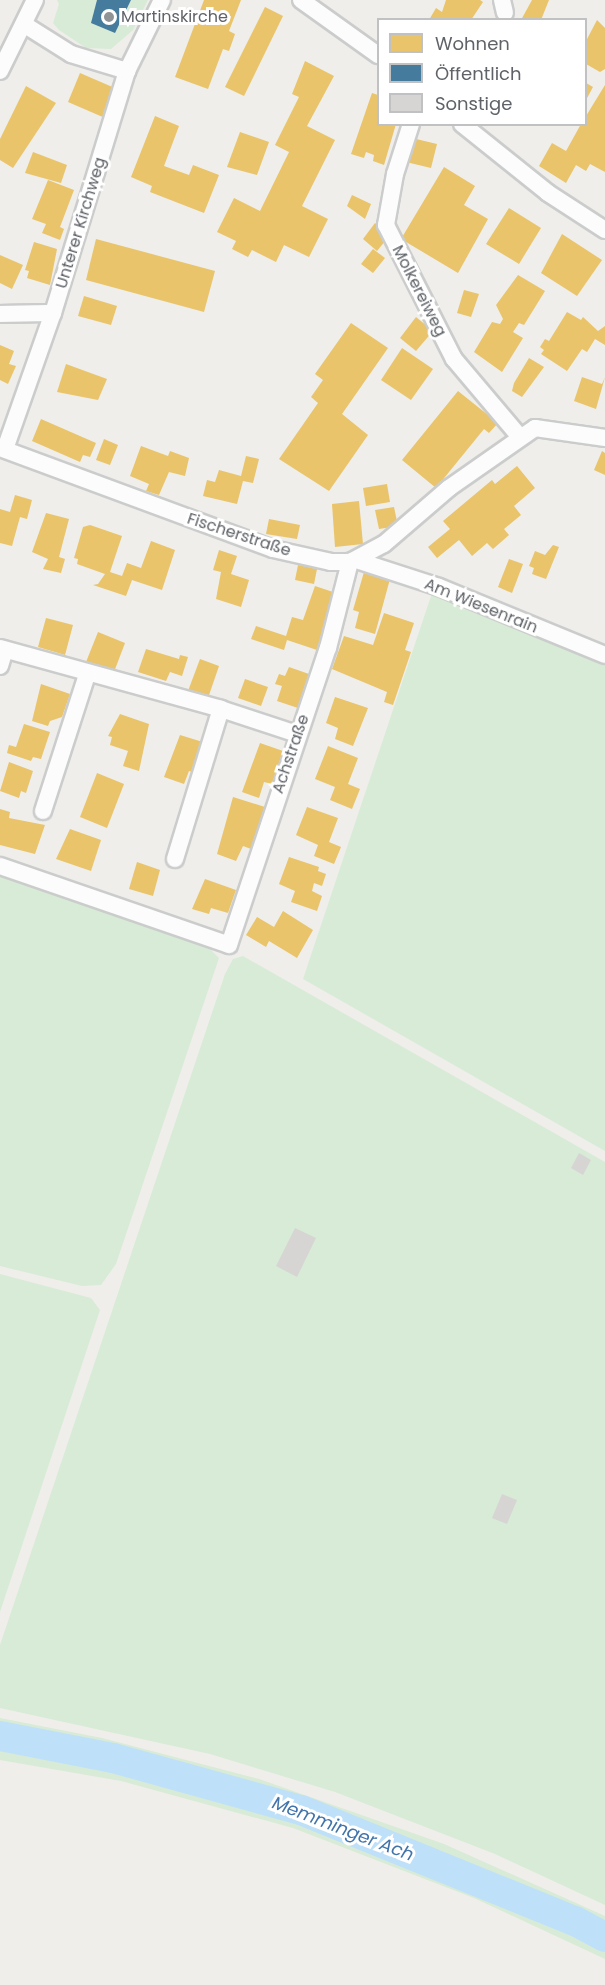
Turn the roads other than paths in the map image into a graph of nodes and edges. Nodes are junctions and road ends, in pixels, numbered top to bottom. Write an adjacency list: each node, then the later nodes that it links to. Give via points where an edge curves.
1 (35, 0): 4 (street)
2 (162, 0): 7 (street, Unterer Kirchweg)
3 (301, 0): 5 (street)
4 (25, 25): 6 (street); 7 (street, via 71,54)
5 (377, 54)
6 (0, 71)
7 (127, 71): 11 (street, Unterer Kirchweg)
8 (410, 126): 13 (street, Molkereiweg, via 395,174 386,225 454,359)
9 (464, 126): 10 (street, via 548,193)
10 (605, 230)
11 (53, 313): 12 (street); 15 (street, Unterer Kirchweg)
12 (0, 314)
13 (519, 436): 14 (street, via 535,428); 16 (street, via 384,544)
14 (605, 438)
15 (3, 448): 16 (street, Fischerstraße, via 273,549 331,562)
16 (353, 561): 18 (street, Am Wiesenrain, via 439,587); 21 (street, Achstraße, via 328,648)
17 (2, 655): 19 (street)
18 (605, 655)
19 (87, 675): 20 (street); 22 (street)
20 (220, 709): 21 (street); 23 (street)
21 (297, 734): 24 (street, Achstraße, via 229,945)
22 (43, 811)
23 (175, 859)
24 (0, 866)

